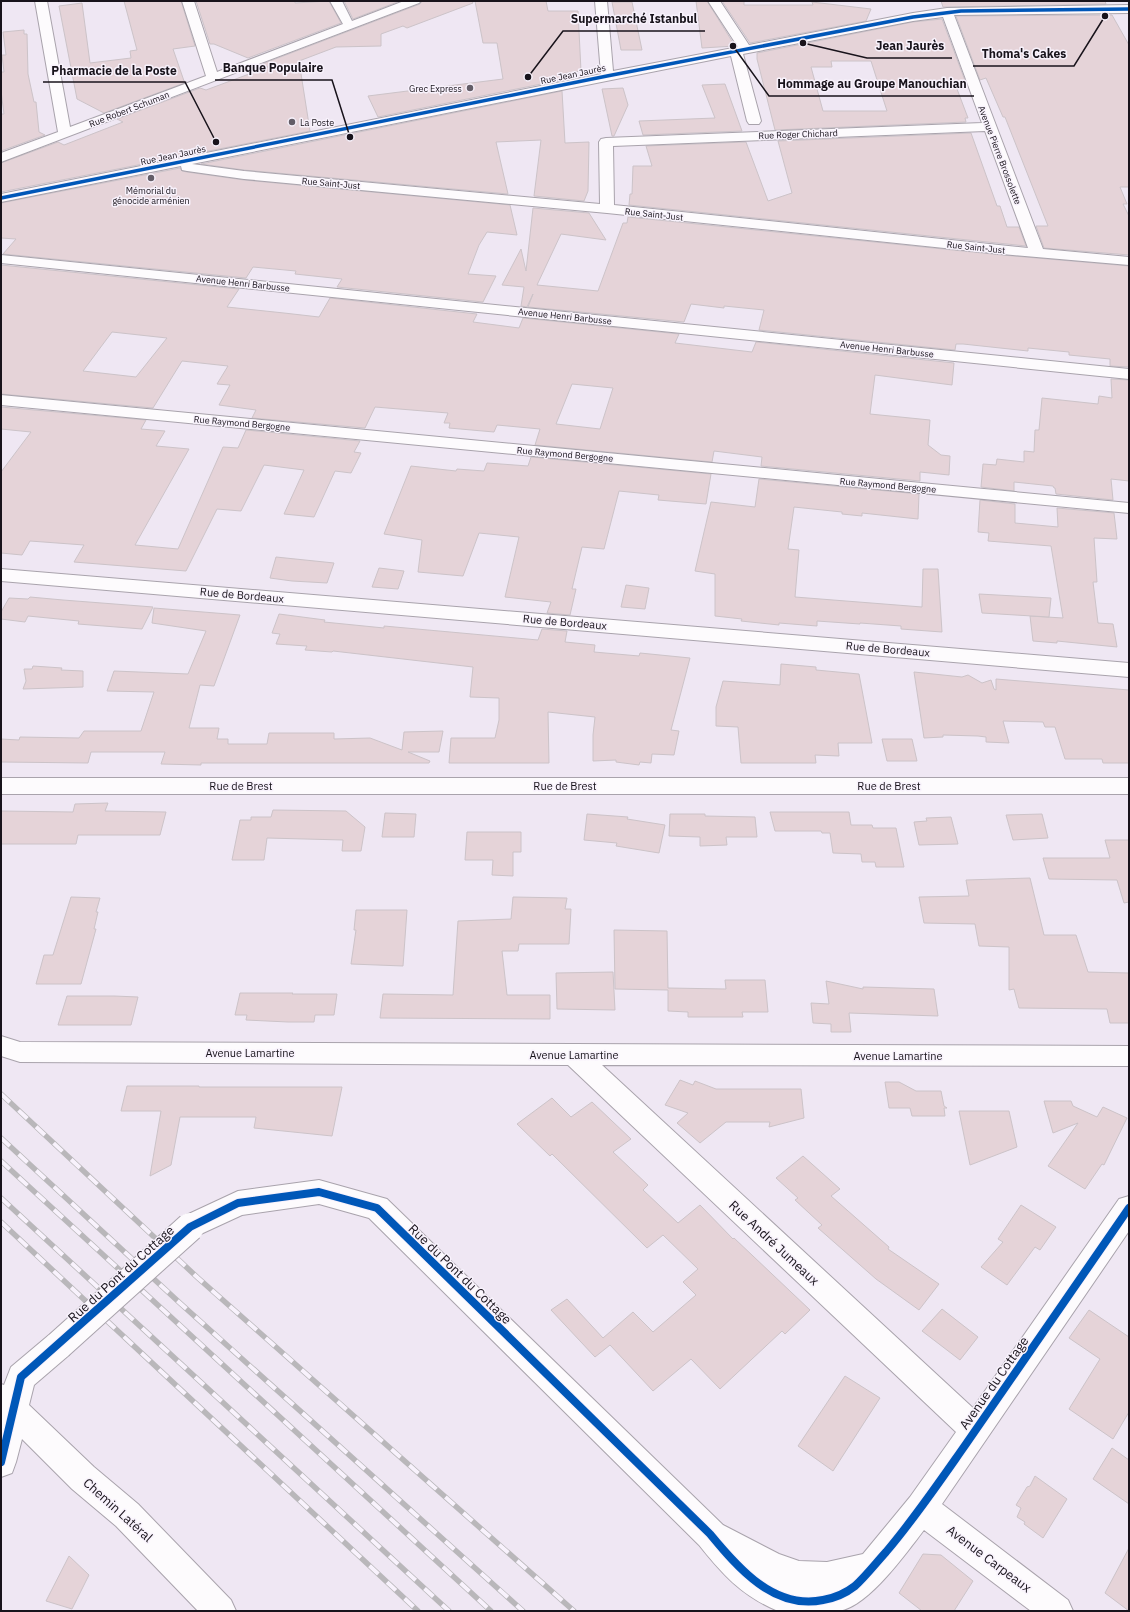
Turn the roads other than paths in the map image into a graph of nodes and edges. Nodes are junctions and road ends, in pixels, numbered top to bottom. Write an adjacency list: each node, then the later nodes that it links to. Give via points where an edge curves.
1 (42, 1): 15 (street)
2 (188, 1): 12 (street)
3 (336, 1): 9 (street)
4 (415, 1): 9 (street, Rue Robert Schuman)
5 (600, 1): 11 (street)
6 (714, 1): 10 (street)
7 (1126, 8): 8 (street, Rue Jean Jaurès)
8 (947, 12): 10 (street, Rue Jean Jaurès, via 911,12); 14 (street, Avenue Pierre Brossolette)
9 (350, 25): 12 (street, Rue Robert Schuman)
10 (741, 51): 11 (street, Rue Jean Jaurès); 13 (street)
11 (607, 76): 17 (street, Rue Jean Jaurès)
12 (213, 77): 15 (street, Rue Robert Schuman)
13 (754, 121)
14 (989, 127): 19 (street, Rue Roger Chichard, via 606,142); 20 (street, Avenue Pierre Brossolette)
15 (65, 134): 16 (street, Rue Robert Schuman)
16 (1, 158)
17 (182, 162): 18 (street, Rue Jean Jaurès); 19 (street, Rue Saint-Just, via 183,166 244,175)
18 (1, 198)
19 (607, 209): 20 (street, Rue Saint-Just)
20 (1037, 253): 22 (street, Rue Saint-Just)
21 (1, 259): 23 (street, Avenue Henri Barbusse)
22 (1129, 260)
23 (1129, 374)
24 (1, 400): 25 (street, Rue Raymond Bergogne)
25 (1129, 508)
26 (1, 575): 27 (street, Rue de Bordeaux)
27 (1129, 670)
28 (1, 786): 29 (street, Rue de Brest)
29 (1129, 786)
30 (10, 1049): 31 (street, Avenue Lamartine)
31 (574, 1055): 32 (street, Avenue Lamartine); 35 (street, Rue André Jumeaux)
32 (1129, 1056)
33 (1129, 1208): 35 (street, Avenue du Cottage)
34 (7, 1404): 36 (street, Rue du Pont du Cottage); 38 (street, Rue du Pont du Cottage, bridge, via 21,1377 190,1227 238,1203 320,1192 377,1208 710,1534 749,1579 774,1594 808,1602 838,1596 852,1588); 39 (street, Chemin Latéral, via 83,1478 127,1515)
35 (975, 1430): 37 (street, Avenue du Cottage)
36 (1, 1462)
37 (921, 1508): 38 (street, Avenue du Cottage); 40 (street, Avenue Carpeaux)
38 (873, 1567)
39 (220, 1611)
40 (1057, 1611)

